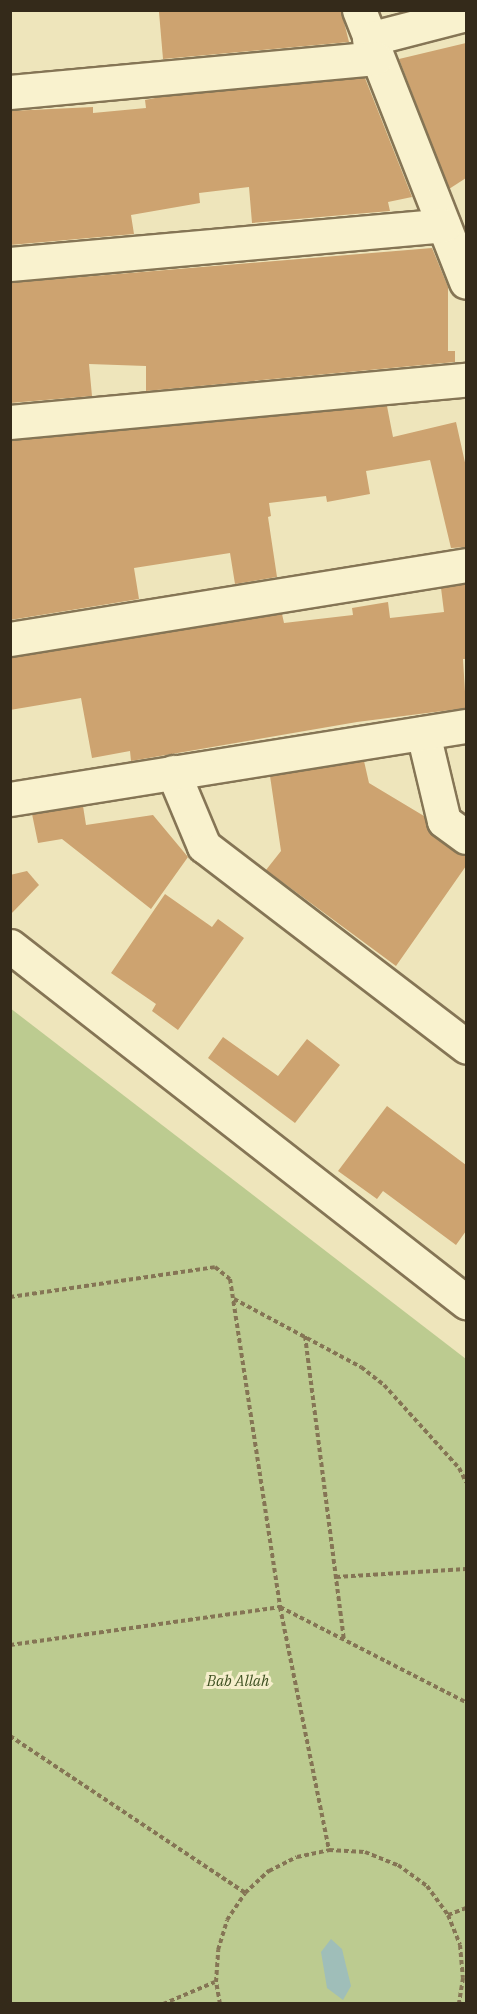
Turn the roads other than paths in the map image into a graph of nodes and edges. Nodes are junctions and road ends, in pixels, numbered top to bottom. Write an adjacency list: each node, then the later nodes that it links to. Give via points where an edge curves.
1 (466, 14): 2 (street)
2 (368, 36): 3 (street); 4 (street)
3 (10, 92)
4 (443, 225): 5 (street); 6 (street)
5 (10, 264)
6 (466, 282)
7 (466, 380): 8 (street)
8 (10, 422)
9 (466, 565): 10 (street)
10 (10, 639)
11 (466, 726): 12 (street)
12 (423, 733): 13 (street); 15 (street, via 444,821)
13 (173, 772): 14 (street); 17 (street, via 204,846)
14 (10, 799)
15 (466, 837)
16 (10, 946): 18 (street)
17 (466, 1046)
18 (463, 1293)

